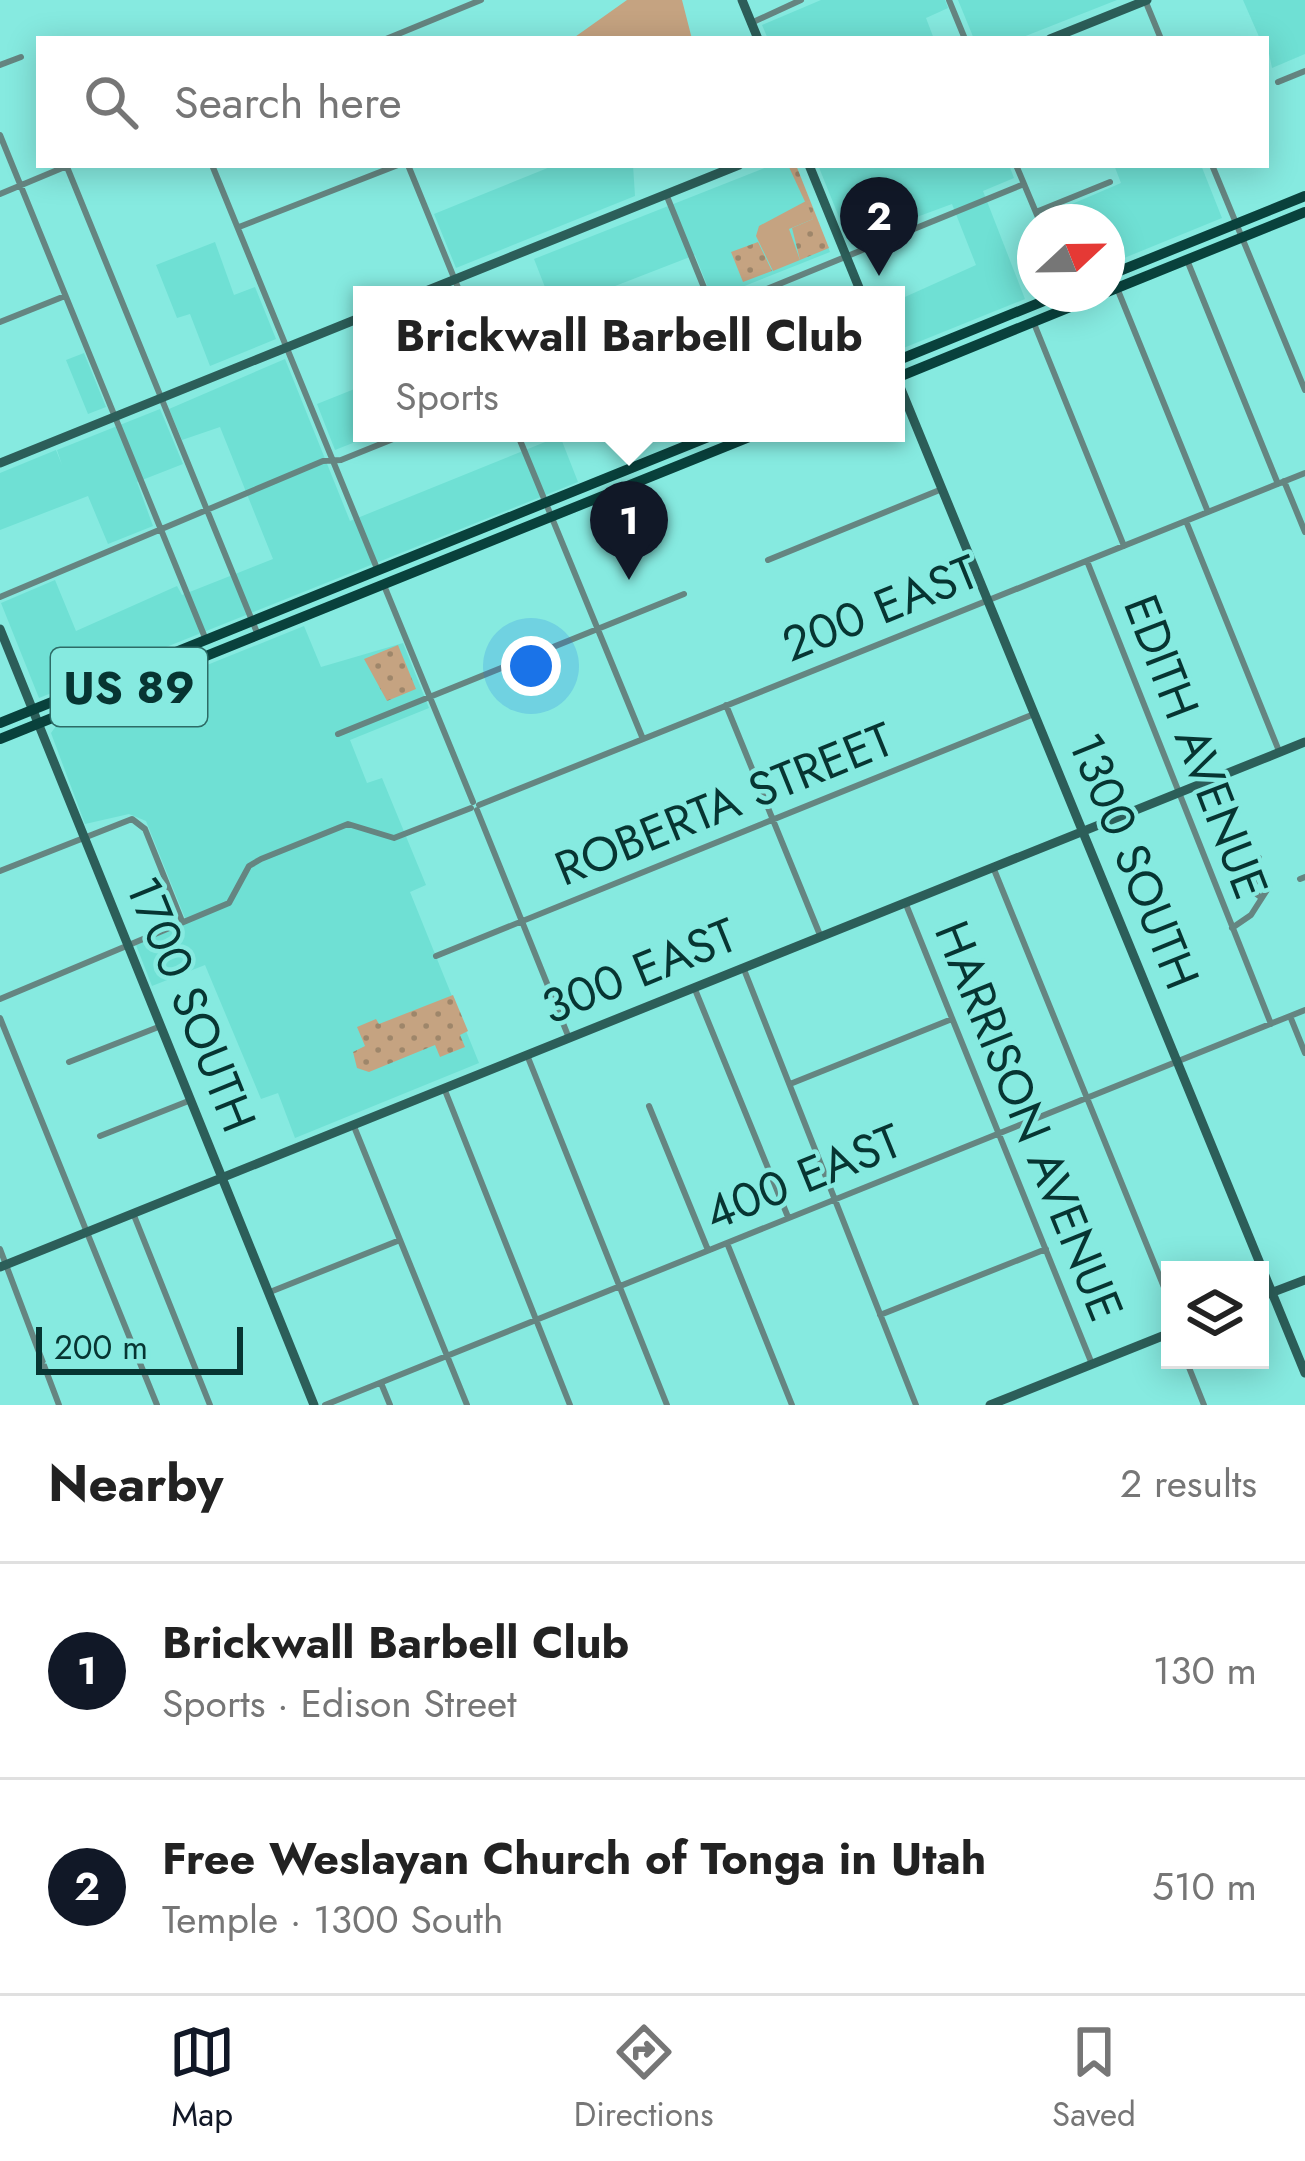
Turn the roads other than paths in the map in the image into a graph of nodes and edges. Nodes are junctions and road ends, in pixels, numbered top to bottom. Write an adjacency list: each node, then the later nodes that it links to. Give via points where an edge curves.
1 (454, 0): 7 (street)
2 (482, 0): 7 (street)
3 (742, 0): 8 (street)
4 (801, 0): 8 (street)
5 (949, 0): 11 (street)
6 (1146, 0): 12 (street); 13 (street)
7 (458, 10): 9 (street)
8 (752, 23): 10 (street)
9 (393, 36)
10 (757, 36)
11 (963, 36)
12 (1057, 36)
13 (1160, 36)
14 (22, 57): 15 (street)
15 (0, 65)
16 (1305, 71): 17 (street)
17 (1279, 82)
18 (0, 135): 30 (street)
19 (64, 168): 30 (street)
20 (70, 168): 64 (street)
21 (213, 168): 38 (street)
22 (390, 168): 38 (street)
23 (409, 168): 45 (street)
24 (731, 168): 32 (street)
25 (810, 168): 40 (street)
26 (1017, 168): 29 (street)
27 (1213, 168): 37 (street)
28 (1110, 182): 35 (street)
29 (1024, 184): 34 (street); 40 (street)
30 (20, 186): 31 (street); 52 (street)
31 (0, 194)
32 (666, 194): 45 (street); 49 (street)
33 (1305, 196): 37 (main road)
34 (1033, 204)
35 (1056, 204)
36 (1302, 217): 39 (main road)
37 (1236, 224): 39 (street); 42 (main road)
38 (238, 227): 60 (street)
39 (1243, 237): 41 (main road); 63 (street)
40 (847, 257): 50 (street); 51 (street)
41 (1187, 260): 46 (main road); 74 (street)
42 (1141, 262): 43 (main road); 44 (main road)
43 (1125, 268)
44 (1125, 276)
45 (454, 280): 47 (street); 48 (street)
46 (1125, 285)
47 (439, 286)
48 (457, 286)
49 (703, 286)
50 (774, 286)
51 (858, 286)
52 (65, 296): 59 (street); 66 (street)
53 (1019, 312): 61 (main road)
54 (1059, 312): 56 (main road)
55 (1118, 312): 78 (street)
56 (1054, 314): 58 (main road)
57 (353, 321): 60 (street)
58 (1034, 321): 62 (main road); 83 (street, EDITH AVENUE)
59 (0, 322)
60 (286, 347): 64 (street); 71 (street)
61 (905, 357)
62 (905, 373)
63 (1305, 390)
64 (161, 398): 66 (street); 77 (street)
65 (905, 399): 75 (street, 1300 SOUTH)
66 (114, 417): 72 (street); 81 (street)
67 (383, 442): 71 (street)
68 (521, 442): 76 (street)
69 (695, 442): 76 (main road, US 89)
70 (737, 442): 79 (main road, US 89)
71 (333, 460): 77 (street); 86 (street)
72 (0, 463)
73 (1305, 473): 74 (street, 200 EAST)
74 (1281, 482): 78 (street, 200 EAST); 82 (street)
75 (942, 489): 84 (street); 90 (street, 1300 SOUTH)
76 (545, 502): 79 (street); 86 (main road, US 89)
77 (206, 509): 81 (street); 91 (street)
78 (1208, 512): 80 (street, 200 EAST)
79 (551, 517): 87 (main road, US 89); 93 (street)
80 (1186, 521): 83 (street, 200 EAST); 106 (street)
81 (160, 530): 89 (street); 95 (street)
82 (1305, 532)
83 (1124, 546): 85 (street, 200 EAST)
84 (768, 560)
85 (1088, 560): 90 (street, 200 EAST); 107 (street, EDITH AVENUE)
86 (378, 571): 87 (street); 91 (main road, US 89)
87 (383, 585): 94 (main road, US 89); 96 (street)
88 (684, 594): 93 (street)
89 (0, 598)
90 (989, 600): 97 (street, 200 EAST); 99 (street, 1300 SOUTH)
91 (252, 621): 94 (street); 95 (main road, US 89)
92 (0, 629): 98 (street, 1700 SOUTH)
93 (598, 629): 96 (street); 103 (street)
94 (257, 635): 101 (main road, US 89)
95 (206, 640): 98 (main road, US 89)
96 (430, 697): 102 (street); 108 (street)
97 (726, 705): 103 (street, 200 EAST); 109 (street)
98 (33, 710): 100 (main road, US 89); 101 (street, 1700 SOUTH)
99 (1036, 714): 109 (street, ROBERTA STREET); 110 (street, 1300 SOUTH)
100 (0, 723)
101 (39, 724): 104 (main road, US 89); 111 (street, 1700 SOUTH)
102 (338, 734)
103 (643, 739): 108 (street, 200 EAST)
104 (0, 740)
105 (1305, 742): 106 (street, 300 EAST)
106 (1280, 752): 107 (street, 300 EAST)
107 (1180, 793): 110 (street, 300 EAST); 118 (street, EDITH AVENUE)
108 (475, 806): 116 (street, 200 EAST, via 394,838 348,824 254,862 229,903); 117 (street)
109 (773, 820): 117 (street, ROBERTA STREET); 119 (street)
110 (1083, 832): 113 (street, 300 EAST); 134 (street, 1300 SOUTH)
111 (85, 837): 114 (street); 116 (street, via 137,821); 120 (street, 1700 SOUTH)
112 (1259, 858): 118 (street, via 1268,887)
113 (993, 867): 115 (street, 300 EAST); 138 (street)
114 (0, 871)
115 (905, 902): 119 (street, 300 EAST); 128 (street, HARRISON AVENUE)
116 (182, 921): 120 (street, 200 EAST)
117 (522, 922): 121 (street, ROBERTA STREET); 131 (street)
118 (1232, 928): 129 (street, EDITH AVENUE)
119 (820, 936): 122 (street, 300 EAST)
120 (127, 943): 124 (street, 200 EAST); 130 (street, 1700 SOUTH)
121 (436, 956)
122 (743, 968): 123 (street, 300 EAST); 136 (street)
123 (694, 987): 131 (street, 300 EAST); 147 (street)
124 (0, 999)
125 (1305, 1010): 126 (street, 400 EAST)
126 (1290, 1016): 129 (street, 400 EAST); 132 (street)
127 (0, 1018): 148 (street)
128 (952, 1018): 136 (street); 142 (street, HARRISON AVENUE)
129 (1271, 1024): 134 (street, 400 EAST)
130 (160, 1026): 135 (street); 139 (street, 1700 SOUTH)
131 (569, 1038): 133 (street, 300 EAST)
132 (1305, 1053)
133 (527, 1054): 137 (street, 300 EAST); 158 (street)
134 (1177, 1061): 138 (street, 400 EAST); 154 (street, 1300 SOUTH)
135 (68, 1062)
136 (790, 1084): 145 (street)
137 (444, 1088): 141 (street, 300 EAST); 163 (street)
138 (1087, 1096): 142 (street, 400 EAST); 156 (street)
139 (190, 1100): 143 (street); 144 (street, 1700 SOUTH)
140 (649, 1106): 153 (street)
141 (353, 1124): 144 (street, 300 EAST); 149 (street)
142 (998, 1132): 145 (street, 400 EAST); 152 (street, HARRISON AVENUE)
143 (100, 1136)
144 (222, 1178): 146 (street, 300 EAST); 159 (street, 1700 SOUTH)
145 (835, 1199): 147 (street, 400 EAST); 162 (street)
146 (133, 1213): 148 (street, 300 EAST); 173 (street)
147 (788, 1218): 150 (street, 400 EAST)
148 (87, 1232): 155 (street, 300 EAST); 172 (street)
149 (400, 1240): 159 (street); 165 (street)
150 (727, 1243): 153 (street, 400 EAST); 180 (street)
151 (0, 1249): 155 (street)
152 (1046, 1249): 162 (street); 166 (street, HARRISON AVENUE)
153 (708, 1250): 158 (street, 400 EAST)
154 (1253, 1261)
155 (3, 1266): 171 (street)
156 (1161, 1280)
157 (1305, 1280): 160 (street)
158 (620, 1286): 163 (street, 400 EAST); 179 (street)
159 (268, 1293): 174 (street, 1700 SOUTH)
160 (1269, 1294)
161 (1269, 1301): 168 (street, 1300 SOUTH)
162 (880, 1316): 181 (street)
163 (537, 1320): 165 (street, 400 EAST); 178 (street)
164 (1161, 1337): 166 (street)
165 (448, 1356): 169 (street, 400 EAST); 177 (street)
166 (1092, 1364): 170 (street)
167 (1190, 1369): 183 (street)
168 (1305, 1372)
169 (381, 1383): 175 (street, 400 EAST); 176 (street)
170 (1009, 1401): 182 (street)
171 (59, 1405)
172 (157, 1405)
173 (210, 1405)
174 (314, 1405)
175 (325, 1405)
176 (390, 1405)
177 (467, 1405)
178 (570, 1405)
179 (668, 1405)
180 (792, 1405)
181 (916, 1405)
182 (991, 1405)
183 (1204, 1405)

